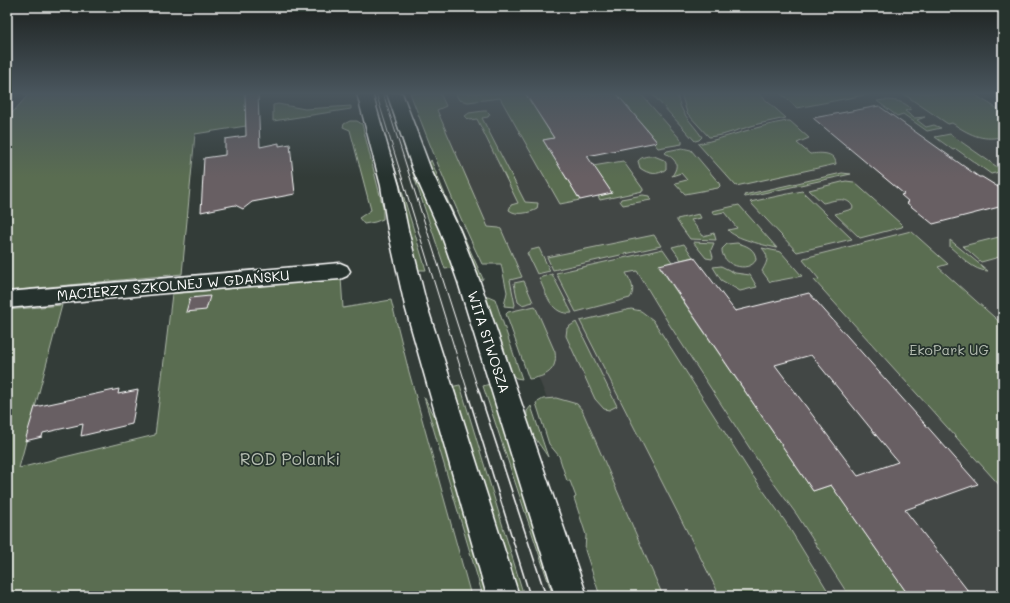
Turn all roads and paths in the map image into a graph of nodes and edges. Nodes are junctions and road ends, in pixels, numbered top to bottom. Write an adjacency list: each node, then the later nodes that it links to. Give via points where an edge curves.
1 (372, 121): 5 (street, via 390,186 416,306)
2 (404, 121): 6 (street, WITA STWOSZA, via 422,170 470,282)
3 (340, 271): 4 (street, MACIERZY SZKOLNEJ W GDAŃSKU)
4 (7, 300)
5 (503, 596)
6 (571, 596)

